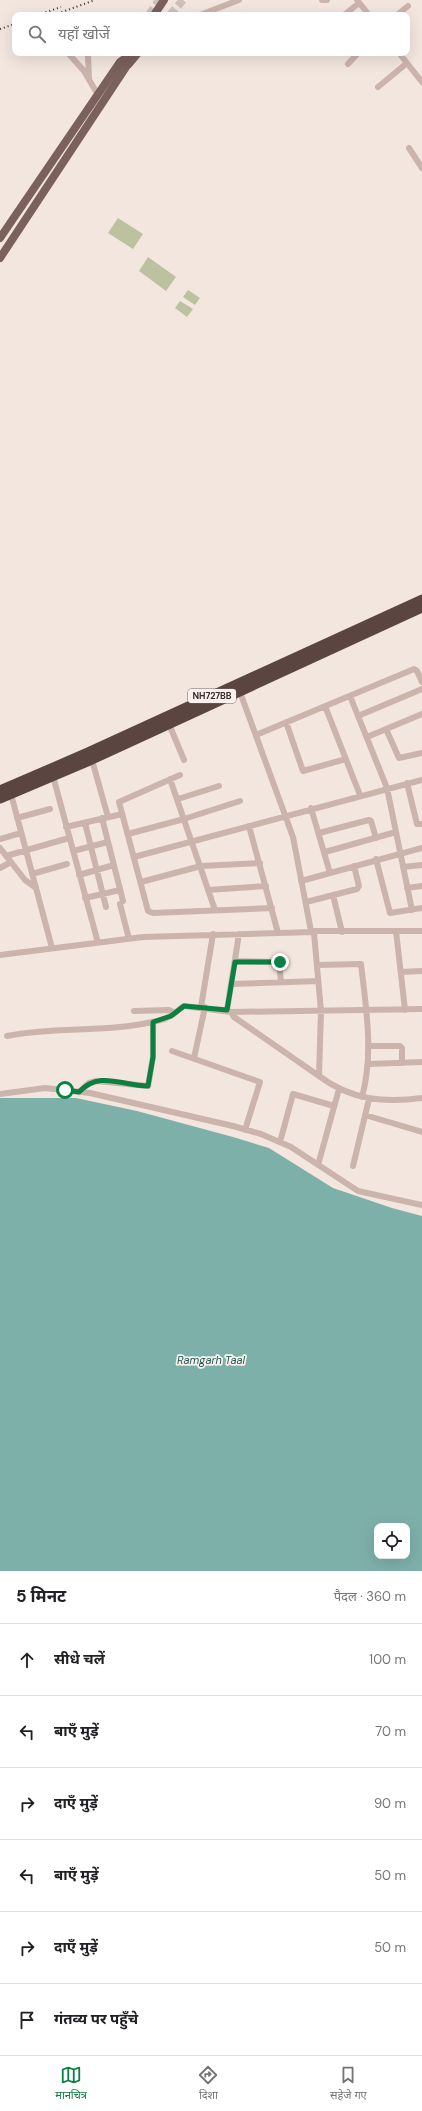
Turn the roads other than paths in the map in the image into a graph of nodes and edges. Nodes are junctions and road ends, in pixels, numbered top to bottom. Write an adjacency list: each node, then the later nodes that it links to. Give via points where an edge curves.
1 (164, 0): 7 (main road)
2 (239, 0): 8 (street)
3 (322, 0): 4 (street)
4 (327, 0)
5 (358, 2): 9 (street); 10 (street)
6 (408, 6): 11 (street)
7 (156, 12)
8 (208, 12)
9 (347, 12)
10 (366, 12)
11 (401, 12)
12 (70, 56): 19 (street)
13 (88, 56): 19 (street)
14 (355, 56): 18 (street)
15 (401, 56): 17 (street)
16 (126, 58): 22 (main road); 26 (main road)
17 (407, 63): 20 (street); 21 (street)
18 (348, 64)
19 (89, 80): 22 (street)
20 (422, 82)
21 (378, 87)
22 (98, 95): 25 (main road)
23 (409, 148): 24 (street)
24 (422, 168)
25 (0, 238)
26 (0, 258)
27 (422, 599): 52 (highway, NH727BB)
28 (422, 608): 31 (highway, NH727BB)
29 (422, 682): 32 (street, via 417,670 414,669)
30 (422, 689): 35 (street)
31 (240, 692): 37 (highway, NH727BB); 39 (street)
32 (350, 696): 33 (street); 35 (street)
33 (325, 706): 36 (street); 42 (street)
34 (422, 714): 38 (street)
35 (358, 716): 40 (street)
36 (286, 722): 39 (street); 42 (street, via 303,771)
37 (169, 724): 43 (highway, NH727BB); 44 (street)
38 (386, 729): 40 (street); 41 (street, via 398,758)
39 (256, 735): 61 (street)
40 (367, 737): 51 (street)
41 (422, 753)
42 (346, 759): 54 (street)
43 (92, 760): 46 (highway, NH727BB); 63 (street)
44 (184, 760)
45 (180, 775): 47 (street)
46 (53, 776): 53 (highway, NH727BB); 68 (street)
47 (170, 779): 55 (street); 60 (street, via 120,800 118,803)
48 (422, 780): 49 (street)
49 (407, 783): 51 (street); 66 (street, via 417,824)
50 (219, 786): 55 (street)
51 (387, 788): 54 (street); 70 (street)
52 (0, 790)
53 (11, 794): 56 (highway, NH727BB); 62 (street)
54 (360, 795): 58 (street)
55 (178, 798): 64 (street)
56 (0, 799)
57 (240, 801): 64 (street)
58 (311, 808): 61 (street); 69 (street)
59 (50, 809): 62 (street)
60 (122, 814): 63 (street); 72 (street)
61 (285, 816): 67 (street); 101 (street, via 293,837)
62 (17, 818): 71 (street)
63 (105, 818): 65 (street); 76 (street)
64 (184, 819): 72 (street); 77 (street)
65 (85, 823): 68 (street); 78 (street)
66 (422, 824)
67 (249, 826): 77 (street); 89 (street)
68 (66, 827): 73 (street)
69 (319, 832): 74 (street, via 369,820); 83 (street)
70 (396, 832): 74 (street); 84 (street)
71 (21, 833): 75 (street); 81 (street)
72 (128, 834): 86 (street)
73 (69, 838): 81 (street); 82 (street)
74 (376, 838): 83 (street)
75 (0, 839)
76 (108, 842): 78 (street); 91 (street)
77 (192, 842): 86 (street); 93 (street)
78 (91, 846): 82 (street); 97 (street)
79 (0, 848): 85 (street)
80 (422, 848): 84 (street)
81 (25, 849): 85 (street); 99 (street)
82 (73, 851): 100 (street)
83 (325, 852): 98 (street)
84 (400, 853): 87 (street); 95 (street)
85 (4, 856): 88 (street)
86 (134, 857): 102 (street)
87 (376, 859): 94 (street); 117 (street, via 390,912)
88 (11, 862): 96 (street); 105 (street, via 25,880)
89 (260, 863): 93 (street); 103 (street)
90 (67, 864): 99 (street)
91 (114, 865): 97 (street); 107 (street)
92 (422, 865): 95 (street)
93 (201, 866): 102 (street); 108 (street)
94 (354, 866): 98 (street); 110 (street, via 358,888)
95 (403, 867): 106 (street)
96 (0, 868)
97 (97, 870): 100 (street); 109 (street)
98 (330, 873): 101 (street)
99 (32, 874): 105 (street)
100 (79, 875): 111 (street)
101 (302, 881): 112 (street)
102 (141, 882): 116 (street, via 148,911 151,913)
103 (266, 886): 108 (street); 114 (street)
104 (422, 886): 106 (street)
105 (36, 888): 127 (street)
106 (407, 888): 117 (street)
107 (120, 890): 109 (street); 125 (street)
108 (208, 890): 116 (street)
109 (103, 894): 111 (street); 113 (street)
110 (333, 895): 112 (street); 120 (street)
111 (86, 898): 126 (street)
112 (306, 902): 122 (street)
113 (106, 907)
114 (272, 908): 116 (street); 121 (street)
115 (422, 908): 117 (street)
116 (215, 910)
117 (412, 910)
118 (422, 930): 119 (street)
119 (396, 931): 120 (street); 132 (street)
120 (342, 932): 122 (street)
121 (278, 933): 122 (street); 124 (street)
122 (313, 933): 130 (street)
123 (213, 934): 124 (street); 125 (street); 136 (street)
124 (239, 934): 129 (street)
125 (129, 939): 126 (street)
126 (98, 943): 127 (street)
127 (52, 948): 128 (street)
128 (0, 955)
129 (235, 962): 134 (street, via 279,962); 135 (street)
130 (317, 965): 133 (street); 138 (street, via 362,964)
131 (422, 971): 132 (street)
132 (401, 972): 139 (street)
133 (318, 981): 134 (street); 142 (street)
134 (281, 982): 135 (street)
135 (231, 984): 141 (street)
136 (203, 1007): 141 (street); 143 (street, via 184,1006); 148 (street)
137 (422, 1009): 139 (street)
138 (366, 1010): 139 (street); 142 (street); 146 (street)
139 (405, 1010)
140 (134, 1011): 143 (street, via 169,1010)
141 (229, 1011): 142 (street); 152 (street)
142 (321, 1011): 152 (street)
143 (175, 1013): 144 (street)
144 (153, 1022): 145 (street, via 87,1030 45,1030); 154 (street, via 153,1057 148,1086 96,1081 89,1083)
145 (7, 1036)
146 (368, 1046): 150 (street, via 400,1046); 151 (street)
147 (172, 1051): 148 (street)
148 (194, 1058): 161 (street, via 260,1082)
149 (422, 1062): 150 (street)
150 (402, 1063): 151 (street)
151 (368, 1064): 156 (street)
152 (319, 1076): 153 (street)
153 (339, 1089): 156 (street); 159 (street)
154 (79, 1092): 155 (street, via 45,1088); 161 (street, via 124,1100)
155 (0, 1094)
156 (362, 1097): 158 (street)
157 (422, 1098): 158 (street, via 396,1101)
158 (369, 1099): 160 (street)
159 (334, 1106): 163 (street, via 293,1094); 164 (street)
160 (365, 1115): 162 (street); 165 (street)
161 (244, 1129): 163 (street)
162 (422, 1132)
163 (280, 1142): 164 (street)
164 (318, 1165): 166 (street, via 358,1190)
165 (353, 1166)
166 (422, 1205)

